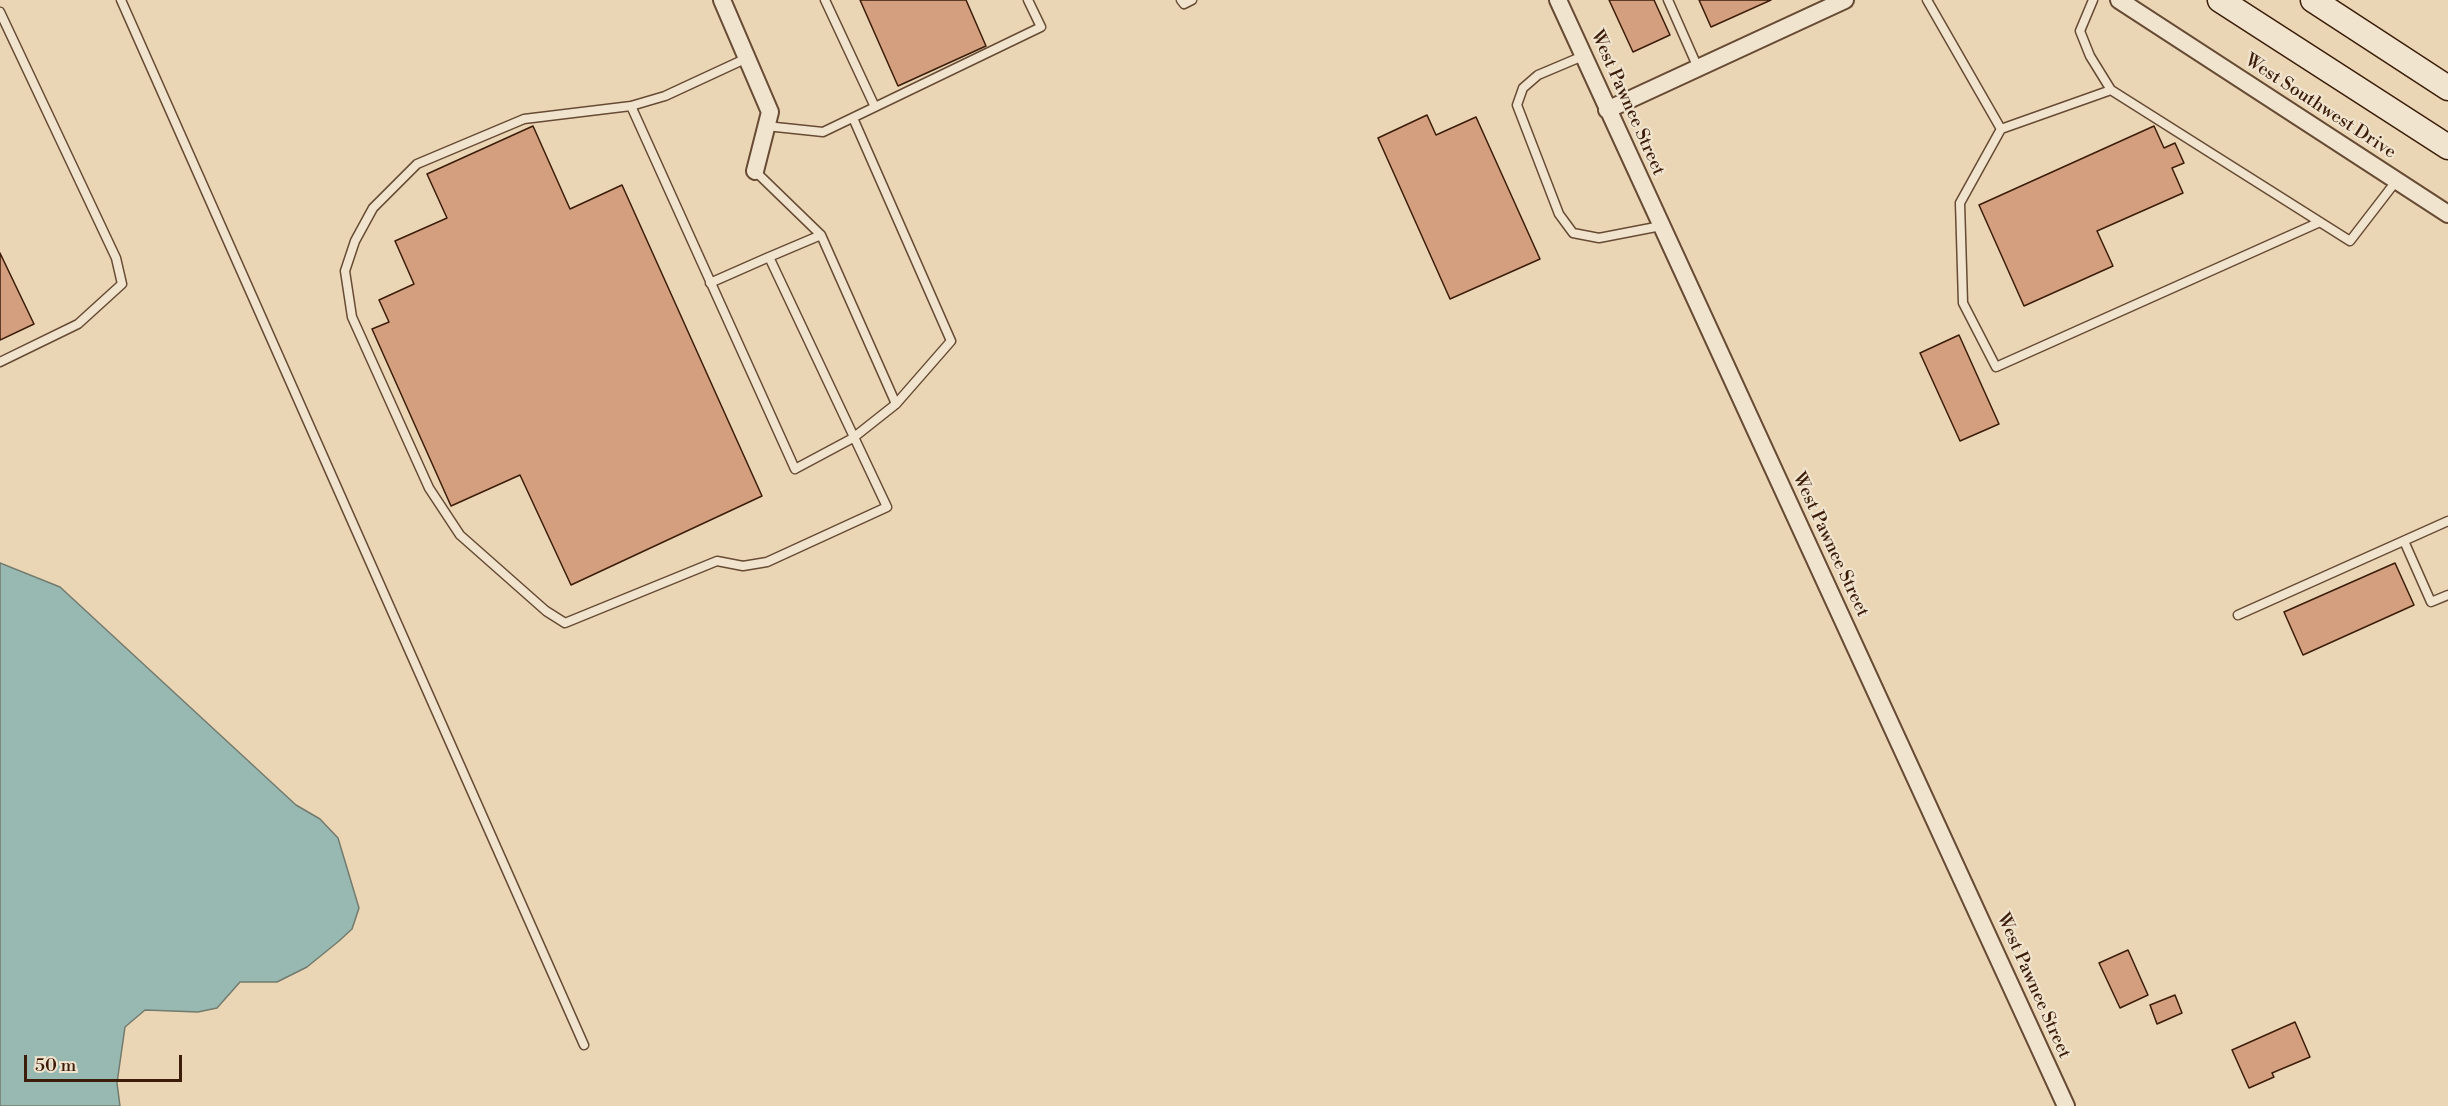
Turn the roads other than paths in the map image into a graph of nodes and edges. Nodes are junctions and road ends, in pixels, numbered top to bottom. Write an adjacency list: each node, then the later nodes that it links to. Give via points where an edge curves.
1 (121, 0): 43 (lane)
2 (722, 0): 17 (street)
3 (825, 0): 22 (lane)
4 (1028, 0): 22 (lane, via 1041,27)
5 (1181, 0): 6 (lane, via 1184,4)
6 (1192, 0)
7 (1558, 0): 16 (street, West Pawnee Street)
8 (1668, 0): 18 (lane)
9 (1845, 0): 18 (street)
10 (1927, 0): 26 (lane)
11 (2093, 0): 20 (lane, via 2080,31)
12 (2119, 0): 29 (street, West Southwest Drive)
13 (2220, 0): 27 (main road)
14 (2313, 0): 19 (main road)
15 (0, 12): 36 (lane, via 116,258 122,284 78,324)
16 (1583, 56): 23 (street, West Pawnee Street); 32 (lane, via 1538,75 1523,88 1517,105 1559,213 1573,232 1599,238)
17 (747, 58): 21 (lane, via 664,96); 25 (street, via 770,112)
18 (1698, 68): 23 (street)
19 (2448, 88)
20 (2111, 90): 26 (lane); 31 (lane)
21 (631, 106): 35 (lane); 38 (lane, via 524,119 417,164 373,208 355,241 345,271 352,317 429,488 460,535 546,611 566,623 717,561 743,566 767,562 887,507)
22 (875, 107): 24 (lane)
23 (1607, 110): 32 (street, West Pawnee Street)
24 (852, 118): 25 (lane, via 823,132); 37 (lane, via 951,341)
25 (766, 126): 28 (street)
26 (2001, 129): 31 (lane, via 1960,203 1963,303 1996,367)
27 (2448, 147)
28 (755, 171): 33 (lane)
29 (2397, 180): 30 (street, West Southwest Drive); 31 (lane, via 2350,241)
30 (2448, 214)
31 (2320, 222)
32 (1661, 226): 44 (street, West Pawnee Street)
33 (821, 236): 34 (lane); 37 (lane)
34 (769, 257): 35 (lane); 38 (lane)
35 (710, 283): 38 (lane, via 795,469)
36 (0, 362)
37 (896, 404): 38 (lane)
38 (852, 438)
39 (2448, 521): 40 (lane)
40 (2404, 541): 41 (lane, via 2431,602); 42 (lane)
41 (2448, 595)
42 (2238, 615)
43 (584, 1045)
44 (2066, 1106)

